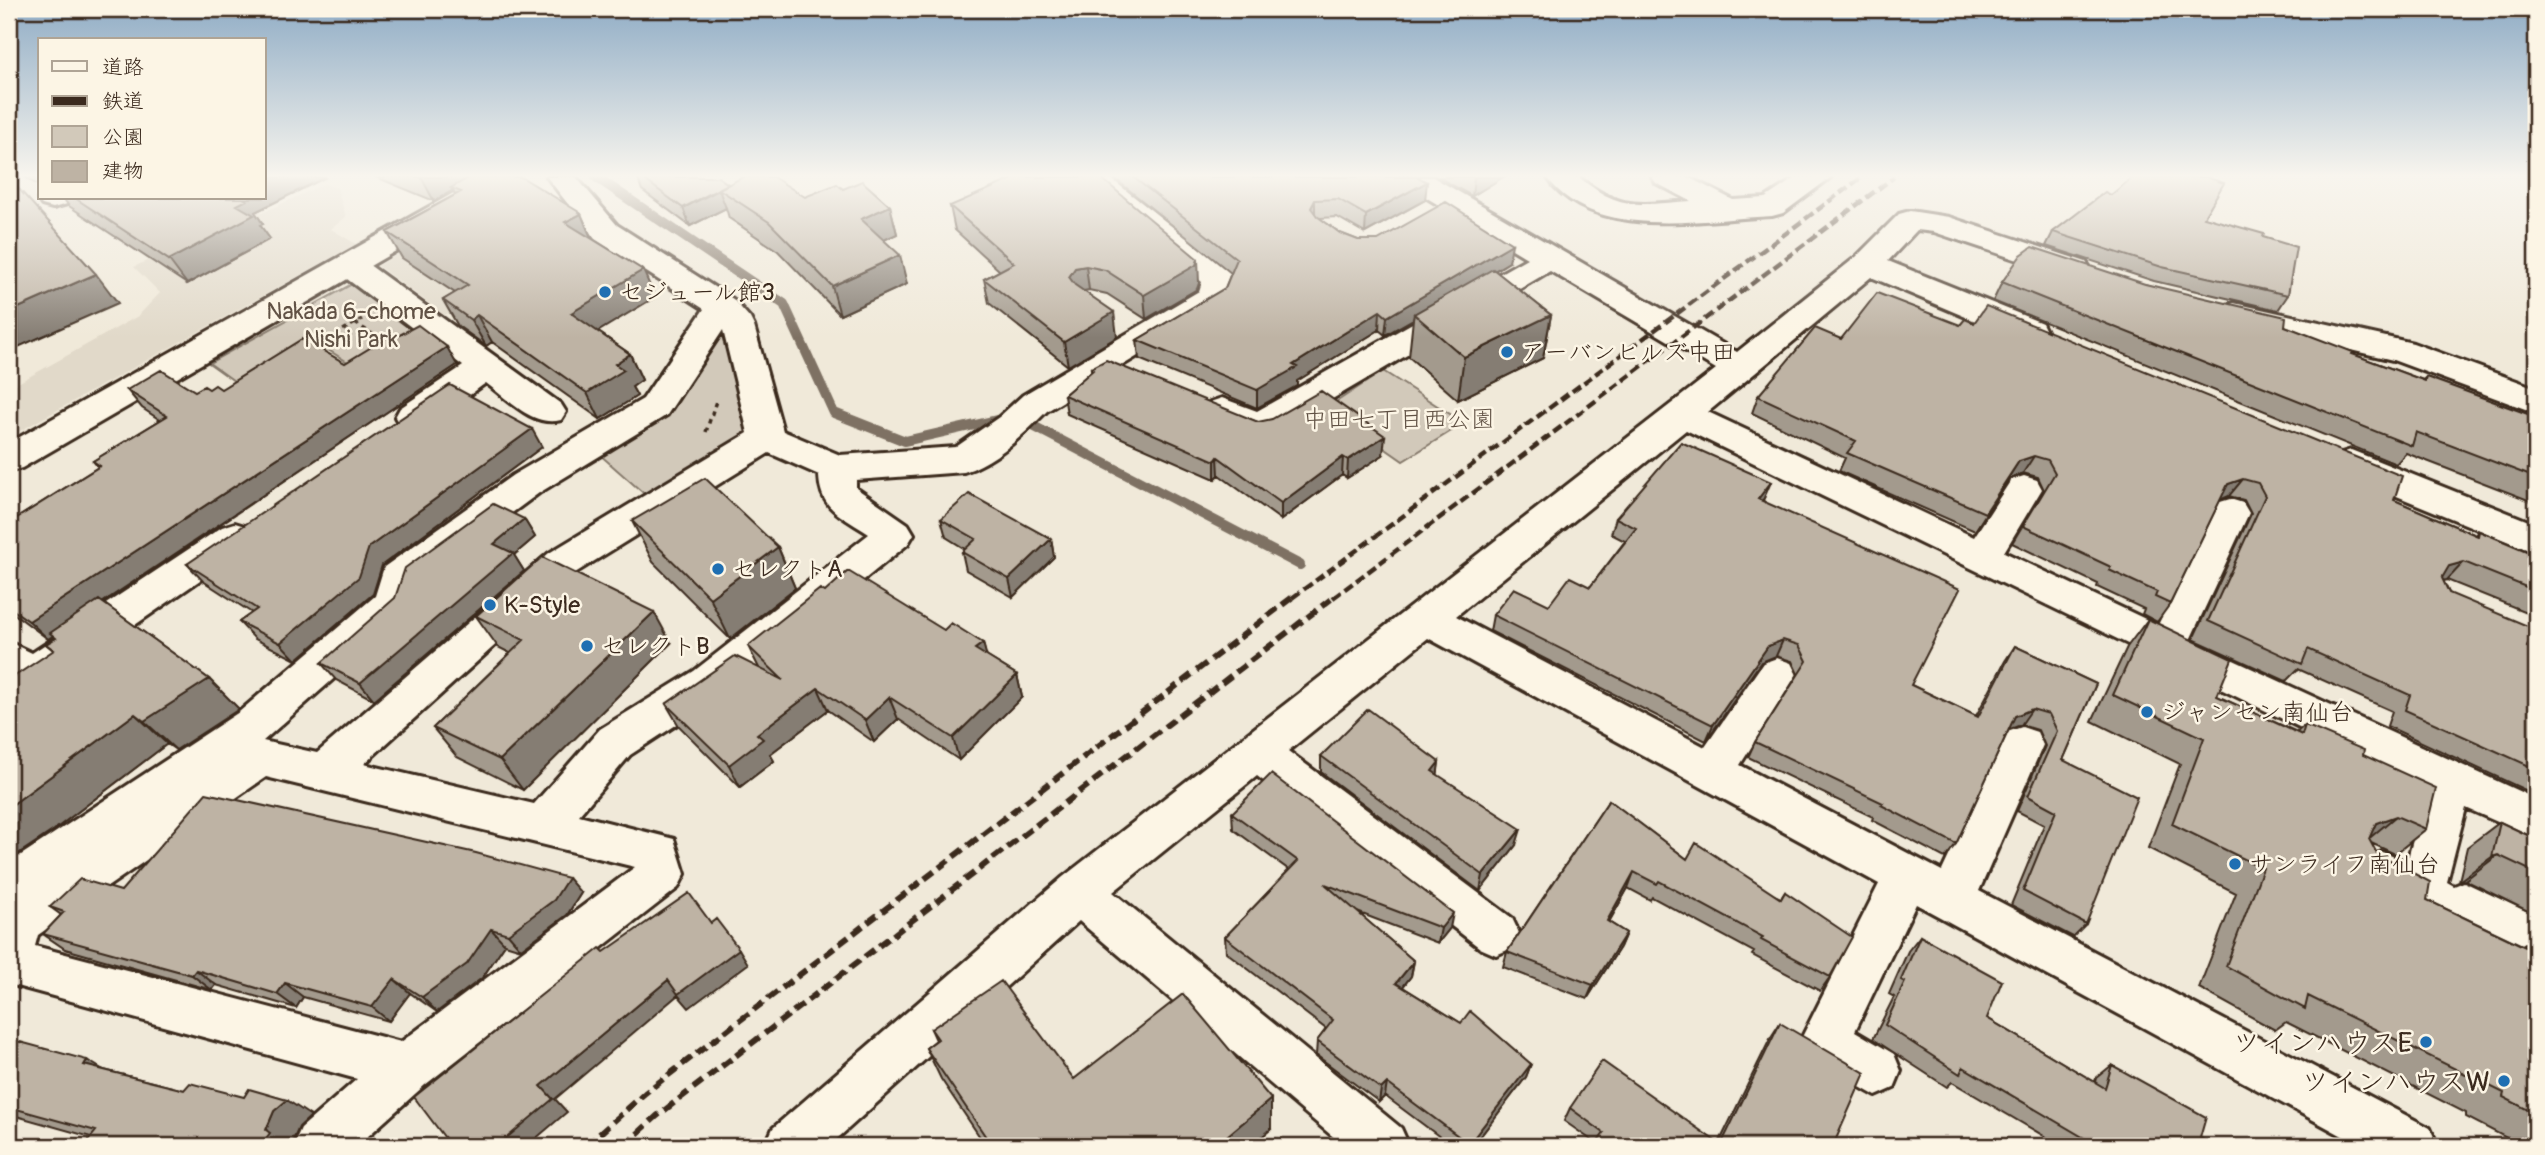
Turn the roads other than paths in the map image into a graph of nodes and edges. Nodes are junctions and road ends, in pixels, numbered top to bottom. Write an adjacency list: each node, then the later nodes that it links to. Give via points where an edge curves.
1 (410, 231): 9 (street)
2 (605, 231): 12 (street)
3 (1159, 231): 14 (street, via 1219,279 1213,297)
4 (1504, 231): 7 (street)
5 (1899, 231): 8 (street)
6 (1961, 231): 10 (street)
7 (1550, 258): 18 (street); 20 (street, via 1259,426)
8 (1867, 264): 15 (street); 18 (street)
9 (350, 266): 17 (street); 27 (street)
10 (2107, 280)
11 (2200, 305): 21 (street, via 2401,351)
12 (722, 306): 25 (street, via 738,326); 47 (street, via 655,407 526,484 398,577 393,603 254,724)
13 (1112, 315): 14 (street)
14 (1145, 337): 16 (street)
15 (2060, 344)
16 (1106, 361): 19 (street); 28 (street, via 964,459)
17 (487, 366): 22 (street); 24 (street)
18 (1739, 368): 23 (street)
19 (1144, 377)
20 (1195, 399)
21 (2536, 401)
22 (549, 412)
23 (1684, 414): 33 (street); 34 (street)
24 (384, 435)
25 (767, 438): 28 (street); 41 (street, via 562,563)
26 (2318, 449): 32 (street)
27 (9, 459)
28 (836, 468): 44 (street, via 838,494 895,534 708,683 615,742)
29 (2024, 489): 33 (street)
30 (2230, 513): 35 (street)
31 (259, 521): 36 (street, via 31,675)
32 (2536, 539)
33 (1981, 557): 35 (street)
34 (1425, 618): 39 (street); 40 (street)
35 (2167, 647): 42 (street)
36 (9, 658)
37 (1777, 675): 40 (street)
38 (2022, 745): 50 (street)
39 (1257, 751): 48 (street); 51 (street)
40 (1712, 772): 46 (street)
41 (324, 773): 44 (street); 53 (street, via 260,758 19,922)
42 (2451, 780): 43 (street); 49 (street)
43 (2536, 820)
44 (542, 826): 55 (street, via 658,853 662,874)
45 (2365, 863): 49 (street)
46 (1906, 876): 50 (street); 56 (street, via 1825,1041)
47 (9, 888)
48 (1079, 892): 58 (street); 59 (street)
49 (2422, 892): 52 (street, via 2461,912 2463,903)
50 (1952, 900): 60 (street)
51 (1496, 933)
52 (2536, 940)
53 (9, 954)
54 (9, 962): 55 (street)
55 (407, 1068): 57 (street)
56 (1876, 1071)
57 (319, 1146)
58 (791, 1146)
59 (1383, 1146)
60 (2412, 1146)

